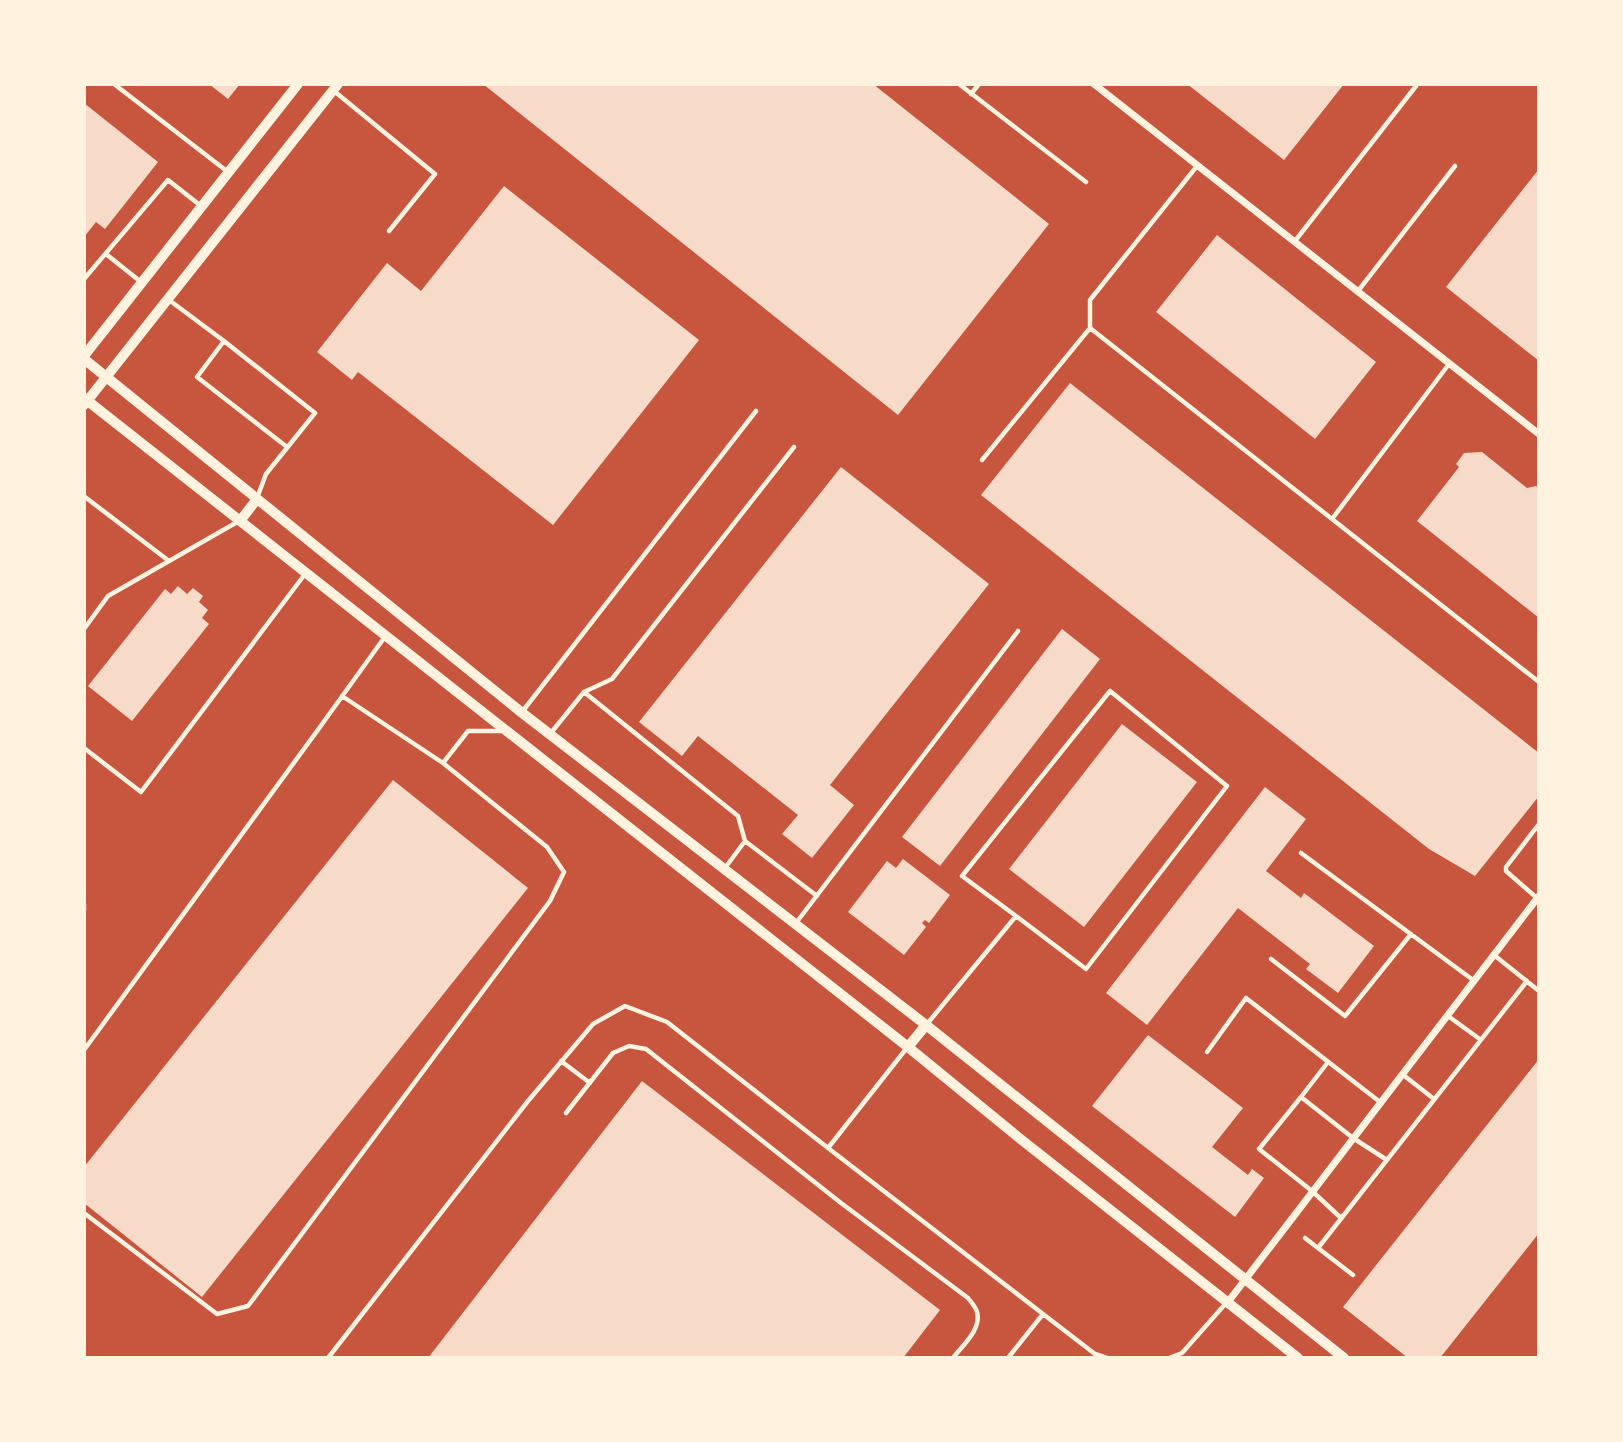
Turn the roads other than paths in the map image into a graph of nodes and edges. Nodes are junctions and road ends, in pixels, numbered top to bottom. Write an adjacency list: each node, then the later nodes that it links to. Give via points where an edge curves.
1 (114, 84): 11 (lane)
2 (298, 84): 11 (street)
3 (959, 84): 8 (lane)
4 (979, 84): 8 (lane)
5 (1094, 84): 9 (street)
6 (332, 86): 14 (lane, via 435,174); 20 (street)
7 (1416, 86): 15 (lane)
8 (971, 94): 12 (lane)
9 (1197, 165): 15 (street); 21 (lane, via 1090,300)
10 (1455, 166): 19 (lane)
11 (228, 172): 13 (street)
12 (1086, 183)
13 (202, 206): 16 (lane, via 167,180); 18 (street)
14 (389, 231)
15 (1295, 242): 19 (street)
16 (106, 254): 17 (lane); 18 (lane)
17 (84, 279)
18 (142, 283): 23 (street)
19 (1358, 291): 24 (street)
20 (168, 299): 22 (lane); 25 (street)
21 (1090, 328): 31 (lane); 34 (lane)
22 (224, 341): 29 (lane, via 197,377); 29 (lane, via 315,413)
23 (84, 358): 25 (street)
24 (1449, 363): 28 (street); 34 (lane)
25 (106, 377): 26 (street); 33 (street)
26 (85, 401): 35 (street)
27 (756, 411): 44 (lane)
28 (1539, 434)
29 (287, 447): 33 (lane, via 266,474)
30 (794, 447): 42 (lane, via 612,679)
31 (982, 460)
32 (85, 497): 36 (lane)
33 (257, 499): 35 (street); 44 (street)
34 (1332, 519): 41 (lane)
35 (240, 521): 36 (lane); 37 (street)
36 (169, 561): 38 (lane, via 108,596)
37 (306, 572): 40 (street); 47 (lane, via 141,793)
38 (84, 629)
39 (1018, 631): 53 (lane)
40 (386, 635): 43 (lane); 45 (street)
41 (1539, 681)
42 (584, 692): 46 (lane); 50 (lane, via 738,816)
43 (342, 696): 48 (lane); 69 (lane)
44 (522, 712): 45 (street); 46 (street)
45 (507, 731): 48 (lane, via 468,731); 68 (street)
46 (550, 734): 52 (street)
47 (84, 748)
48 (443, 762): 83 (lane, via 547,848 564,872 550,901 248,1306 217,1314)
49 (1539, 824): 54 (lane, via 1506,867)
50 (745, 841): 52 (lane); 53 (lane)
51 (1301, 853): 59 (lane)
52 (724, 869): 58 (street)
53 (817, 896): 58 (lane)
54 (1538, 897): 60 (street)
55 (84, 904): 56 (lane)
56 (84, 910)
57 (1016, 916): 57 (lane, via 962,876 1110,691 1227,786 1086,969); 66 (lane)
58 (796, 924): 66 (street)
59 (1410, 934): 61 (lane, via 1345,1016); 62 (lane)
60 (1493, 954): 62 (street); 63 (lane)
61 (1271, 959)
62 (1474, 980): 65 (street)
63 (1527, 981): 64 (lane); 67 (lane)
64 (1539, 991)
65 (1447, 1015): 67 (lane); 73 (street)
66 (926, 1025): 68 (street); 88 (street)
67 (1481, 1040): 76 (lane)
68 (908, 1046): 80 (lane); 89 (street)
69 (84, 1050)
70 (1206, 1052): 72 (lane, via 1246,998)
71 (561, 1061): 74 (lane); 80 (lane, via 593,1024 625,1006 667,1022); 91 (lane)
72 (1328, 1062): 75 (lane); 77 (lane)
73 (1402, 1074): 76 (lane); 77 (street)
74 (590, 1083): 78 (lane); 92 (lane, via 613,1053 629,1046 646,1049 666,1064 968,1298 978,1319)
75 (1301, 1097): 79 (lane); 82 (lane, via 1259,1149)
76 (1434, 1100): 81 (lane)
77 (1380, 1102): 79 (street)
78 (566, 1113)
79 (1353, 1138): 81 (lane); 82 (street)
80 (828, 1148): 90 (lane)
81 (1387, 1160): 84 (lane)
82 (1312, 1191): 84 (lane); 88 (street)
83 (84, 1213)
84 (1341, 1218): 86 (lane)
85 (1305, 1238): 86 (lane)
86 (1318, 1248): 87 (lane)
87 (1353, 1275)
88 (1245, 1279): 89 (street); 97 (street)
89 (1228, 1301): 95 (lane, via 1182,1353); 96 (street)
90 (1042, 1314): 93 (lane); 94 (lane)
91 (328, 1358)
92 (953, 1358)
93 (1008, 1358)
94 (1107, 1358)
95 (1169, 1358)
96 (1298, 1358)
97 (1345, 1358)

